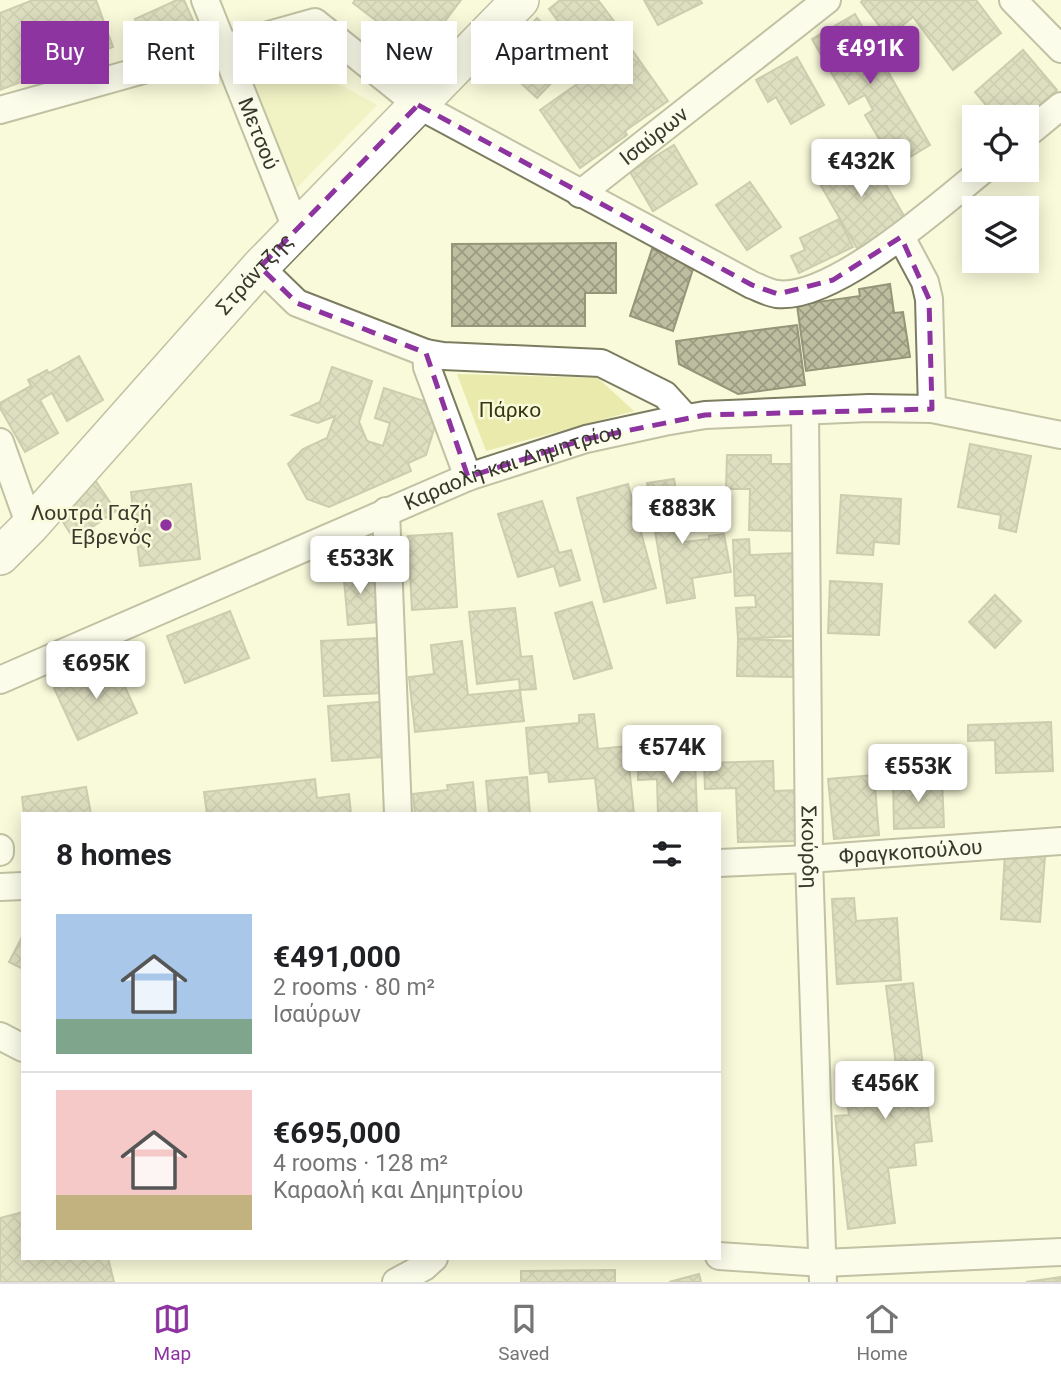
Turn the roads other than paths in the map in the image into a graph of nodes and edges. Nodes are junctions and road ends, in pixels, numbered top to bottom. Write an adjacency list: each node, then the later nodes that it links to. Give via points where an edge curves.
1 (205, 0): 6 (street, Μετσού)
2 (520, 0): 8 (street, Στράντζης)
3 (827, 0): 13 (street, Ισαύρων)
4 (1013, 0): 7 (street)
5 (320, 11): 6 (street); 8 (street)
6 (223, 47): 10 (street); 14 (street, Μετσού)
7 (1061, 49)
8 (418, 106): 13 (street); 14 (street, Στράντζης)
9 (1061, 106): 11 (street)
10 (0, 110)
11 (1039, 124)
12 (968, 182): 15 (street)
13 (580, 194): 15 (street, via 752,285 778,294 833,280)
14 (296, 228): 16 (street, Στράντζης)
15 (901, 237): 18 (street, via 929,299)
16 (260, 267): 17 (street, via 297,303); 25 (street, Στράντζης)
17 (426, 353): 20 (street, via 601,363 665,395); 23 (street, via 427,368)
18 (932, 408): 19 (street, Καραολή και Δημητρίου); 21 (street, Καραολή και Δημητρίου)
19 (804, 411): 20 (street, Καραολή και Δημητρίου); 30 (street, Σκούρδη)
20 (686, 418): 23 (street, Καραολή και Δημητρίου, via 586,439)
21 (1061, 435)
22 (0, 442): 25 (street)
23 (468, 477): 24 (street, Καραολή και Δημητρίου)
24 (386, 511): 27 (street, Καραολή και Δημητρίου); 28 (street)
25 (30, 526): 26 (street, Στράντζης)
26 (0, 556)
27 (0, 680)
28 (398, 812)
29 (1061, 841): 30 (street, Φραγκοπούλου)
30 (809, 859): 31 (street, Φραγκοπούλου); 39 (street, Σκούρδη)
31 (721, 863)
32 (21, 886): 33 (street)
33 (0, 887)
34 (0, 1036): 35 (street)
35 (21, 1047)
36 (1061, 1252): 39 (street)
37 (721, 1256): 39 (street)
38 (432, 1260): 40 (street)
39 (823, 1272)
40 (396, 1282)

